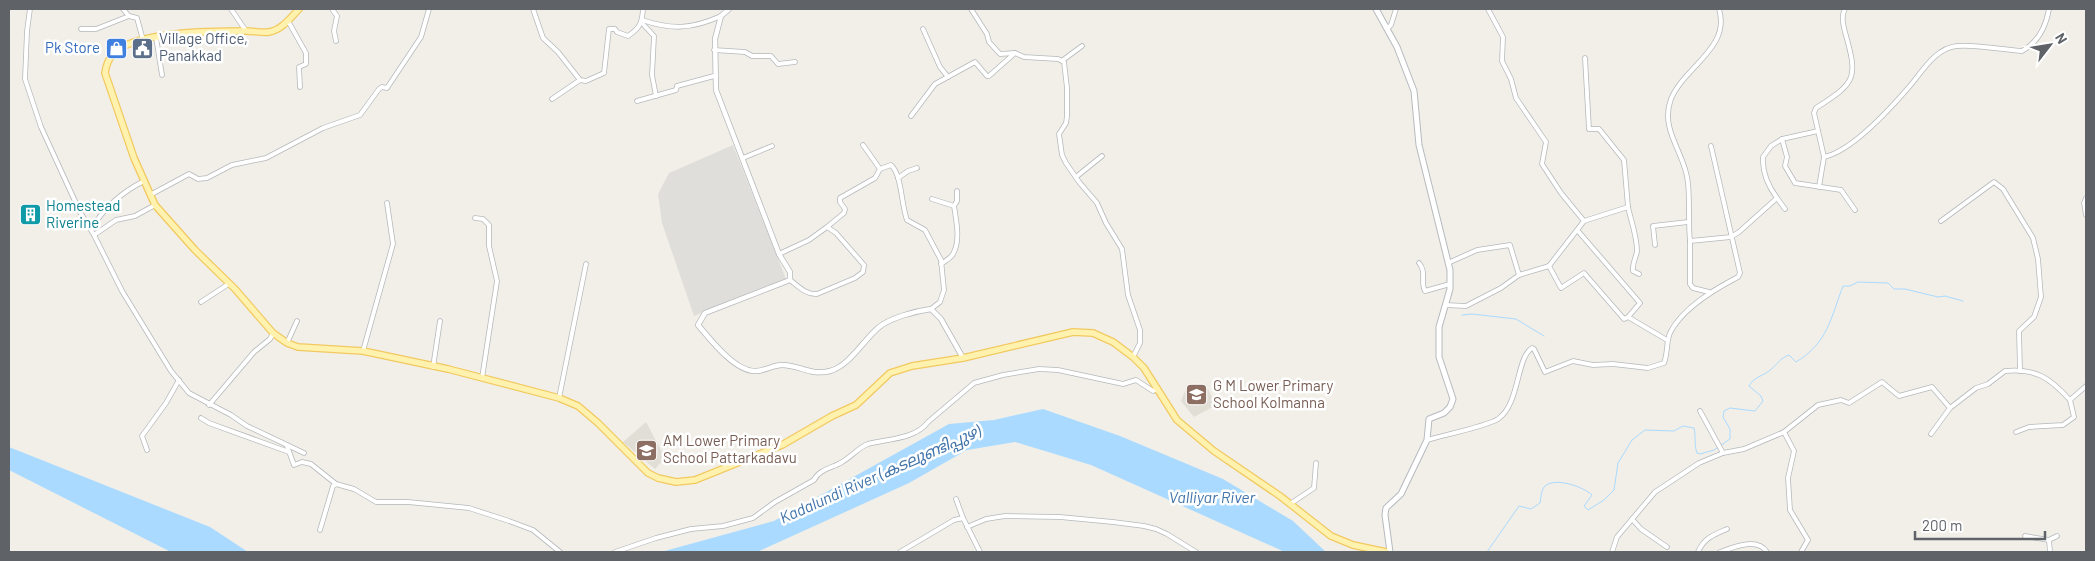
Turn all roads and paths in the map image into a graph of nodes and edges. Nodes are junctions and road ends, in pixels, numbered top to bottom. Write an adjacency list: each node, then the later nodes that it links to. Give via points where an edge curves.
1 (30, 9): 74 (street, via 26,79 41,127)
2 (123, 9): 17 (street)
3 (231, 9): 24 (street)
4 (299, 9): 19 (main road)
5 (332, 9): 27 (street, via 337,16)
6 (429, 9): 58 (street, via 421,37 387,88 379,89 360,115 324,128 266,158 232,165 208,178 198,179 188,174)
7 (533, 9): 37 (street, via 544,38)
8 (643, 9): 20 (street)
9 (729, 9): 18 (street)
10 (971, 9): 30 (street, via 996,52 1004,55)
11 (1376, 9): 23 (main road)
12 (1396, 9): 23 (street)
13 (1488, 9): 70 (street, via 1503,37 1502,61 1516,98 1546,142 1542,164)
14 (1719, 9): 72 (street, via 1721,23 1712,49 1680,82 1668,111 1669,128 1684,163 1688,183)
15 (1845, 9): 43 (street, via 1843,27 1854,64 1847,86 1816,108)
16 (2049, 9): 49 (street, via 2043,30 2030,47 2022,51 1956,46 1938,53 1862,136)
17 (129, 16): 21 (street, via 96,29); 26 (street, via 137,18)
18 (721, 16): 20 (street, via 681,28); 29 (street)
19 (288, 21): 24 (main road, via 269,32); 38 (street, via 307,57 306,64 299,68)
20 (642, 21): 37 (street, via 638,29 628,36 609,29 604,73 586,81); 39 (street, via 654,36 652,74)
21 (81, 29)
22 (923, 29): 36 (street)
23 (1387, 29): 82 (main road, via 1414,91 1419,145)
24 (246, 31): 25 (main road, via 184,33)
25 (156, 38): 26 (main road); 34 (street)
26 (143, 40): 55 (main road, via 115,52 106,63 105,73)
27 (336, 41)
28 (1082, 46): 32 (street)
29 (714, 50): 33 (street, via 771,56 778,64); 35 (street)
30 (1015, 53): 32 (street, via 1024,57); 36 (street, via 989,76 975,62)
31 (1585, 58): 65 (street, via 1589,129 1599,129 1624,160)
32 (1063, 60): 53 (street, via 1068,116 1060,130 1059,140 1062,155)
33 (794, 62)
34 (162, 75)
35 (714, 76): 39 (street, via 677,86 676,90); 50 (street, via 716,90)
36 (948, 77): 42 (street, via 934,84)
37 (580, 80): 40 (street)
38 (300, 87)
39 (656, 96): 41 (street)
40 (552, 99)
41 (637, 101)
42 (911, 116)
43 (1818, 131): 44 (street); 49 (street)
44 (1782, 139): 56 (street, via 1787,157 1785,166 1795,184); 59 (street, via 1762,157 1764,173)
45 (772, 146): 50 (street)
46 (864, 146): 52 (street)
47 (1711, 146): 77 (street)
48 (1102, 156): 53 (street)
49 (1824, 157): 56 (street)
50 (743, 158): 80 (street)
51 (917, 168): 54 (street)
52 (880, 169): 54 (street, via 890,165); 73 (street, via 875,178 864,186 840,198 844,213)
53 (1076, 177): 102 (street, via 1097,203 1122,249 1128,295 1140,330 1141,340)
54 (898, 178): 84 (street, via 908,220 924,230)
55 (144, 181): 58 (main road); 74 (street, via 127,190)
56 (1819, 187): 67 (street, via 1841,190)
57 (956, 191): 64 (street)
58 (150, 194): 63 (main road)
59 (1777, 198): 66 (street); 77 (street)
60 (2086, 198): 68 (street)
61 (932, 199): 64 (street)
62 (387, 204): 101 (street, via 393,244)
63 (155, 205): 76 (street, via 135,216 116,220); 89 (main road)
64 (954, 206): 84 (street, via 957,243 953,255)
65 (1628, 207): 70 (street); 86 (street, via 1637,253 1632,265)
66 (1785, 209)
67 (1854, 210)
68 (2086, 215)
69 (475, 218): 106 (street, via 483,219 489,225 489,246 497,281)
70 (1584, 221): 75 (street)
71 (1941, 221): 105 (street, via 1994,182 2003,189 2033,238 2041,297 2034,317 2019,331)
72 (1688, 222): 78 (street); 79 (street, via 1653,226)
73 (827, 226): 80 (street, via 808,240); 88 (street, via 861,261 864,265 862,272 817,294 806,292)
74 (91, 229): 76 (street)
75 (1578, 231): 85 (street); 95 (street, via 1640,303)
76 (94, 234): 107 (street, via 122,290)
77 (1731, 236): 78 (street); 91 (street, via 1740,273)
78 (1690, 241): 91 (street, via 1690,284 1693,288)
79 (1655, 245)
80 (779, 254): 88 (street, via 790,272)
81 (1419, 263): 90 (street, via 1424,271 1422,284 1425,291)
82 (1448, 263): 87 (street, via 1477,250 1510,246); 90 (main road)
83 (586, 264): 110 (street)
84 (941, 264): 94 (street, via 944,290 940,302)
85 (1549, 266): 87 (street); 95 (street, via 1561,288 1584,273 1624,319)
86 (1639, 274)
87 (1519, 275): 93 (street, via 1466,306)
88 (790, 280): 94 (street, via 705,314 698,325 723,354 750,371 784,365 814,374 832,371 844,363 879,327 915,311)
89 (230, 283): 92 (street); 98 (main road)
90 (1450, 284): 93 (main road)
91 (1710, 292): 99 (street, via 1679,320)
92 (201, 302)
93 (1445, 305): 119 (main road, via 1439,357 1452,399 1444,413 1429,419)
94 (931, 309): 103 (street, via 941,319)
95 (1628, 317): 99 (street)
96 (297, 321): 100 (street)
97 (440, 321): 104 (street)
98 (273, 332): 100 (main road); 112 (street)
99 (1667, 340): 119 (street, via 1664,363 1648,368 1572,362 1545,372 1532,348 1523,359 1511,401 1499,418)
100 (287, 343): 101 (main road, via 309,349)
101 (364, 351): 104 (main road)
102 (1133, 357): 103 (main road, via 1113,342 1093,333 1074,332); 109 (main road)
103 (963, 358): 110 (main road, via 890,373 856,404 782,445 695,480 676,482 648,473 578,406)
104 (433, 367): 106 (main road)
105 (2020, 371): 111 (street, via 2041,374); 113 (street, via 2005,371)
106 (482, 378): 110 (main road)
107 (179, 380): 112 (street, via 189,393); 121 (street, via 142,436)
108 (2086, 386): 111 (street)
109 (1158, 389): 128 (main road, via 1186,429); 139 (street, via 1153,391 1136,380 1122,384 1039,369 974,383 923,429 866,445 753,518 723,526 691,529)
110 (559, 398)
111 (2070, 400): 117 (street, via 2074,417 2063,425 2029,427)
112 (209, 405): 120 (street)
113 (1950, 408): 116 (street, via 1932,388 1899,396 1882,382 1849,403 1841,400 1818,405); 118 (street)
114 (1700, 411): 122 (street)
115 (201, 418): 123 (street)
116 (1784, 432): 122 (street, via 1744,449); 149 (street, via 1794,451 1788,478 1790,510 1808,540)
117 (2016, 432)
118 (1931, 434)
119 (1427, 440): 144 (main road, via 1401,494 1386,508)
120 (288, 446): 123 (street); 124 (street)
121 (147, 450)
122 (1722, 451): 130 (street, via 1656,492)
123 (289, 452): 126 (street, via 294,465 310,464)
124 (304, 453)
125 (1316, 464): 128 (street, via 1314,488)
126 (336, 484): 133 (street); 138 (street, via 354,489 376,502 469,508 533,530)
127 (956, 499): 129 (street)
128 (1290, 504): 143 (main road, via 1331,536)
129 (962, 518): 131 (street); 140 (street)
130 (1632, 519): 137 (street, via 1641,530); 145 (street, via 1616,536)
131 (967, 527): 141 (street); 142 (street, via 1005,516 1113,522 1156,529)
132 (1727, 529): 146 (street, via 1709,537)
133 (320, 530)
134 (2025, 536): 136 (street)
135 (2057, 536): 136 (street)
136 (2049, 540): 150 (street)
137 (1667, 547)
138 (560, 552)
139 (615, 552)
140 (900, 552)
141 (980, 552)
142 (1196, 552)
143 (1386, 552)
144 (1390, 552)
145 (1612, 552)
146 (1698, 552)
147 (1720, 552): 148 (street, via 1752,543)
148 (1767, 552)
149 (1801, 552)
150 (2050, 552)

